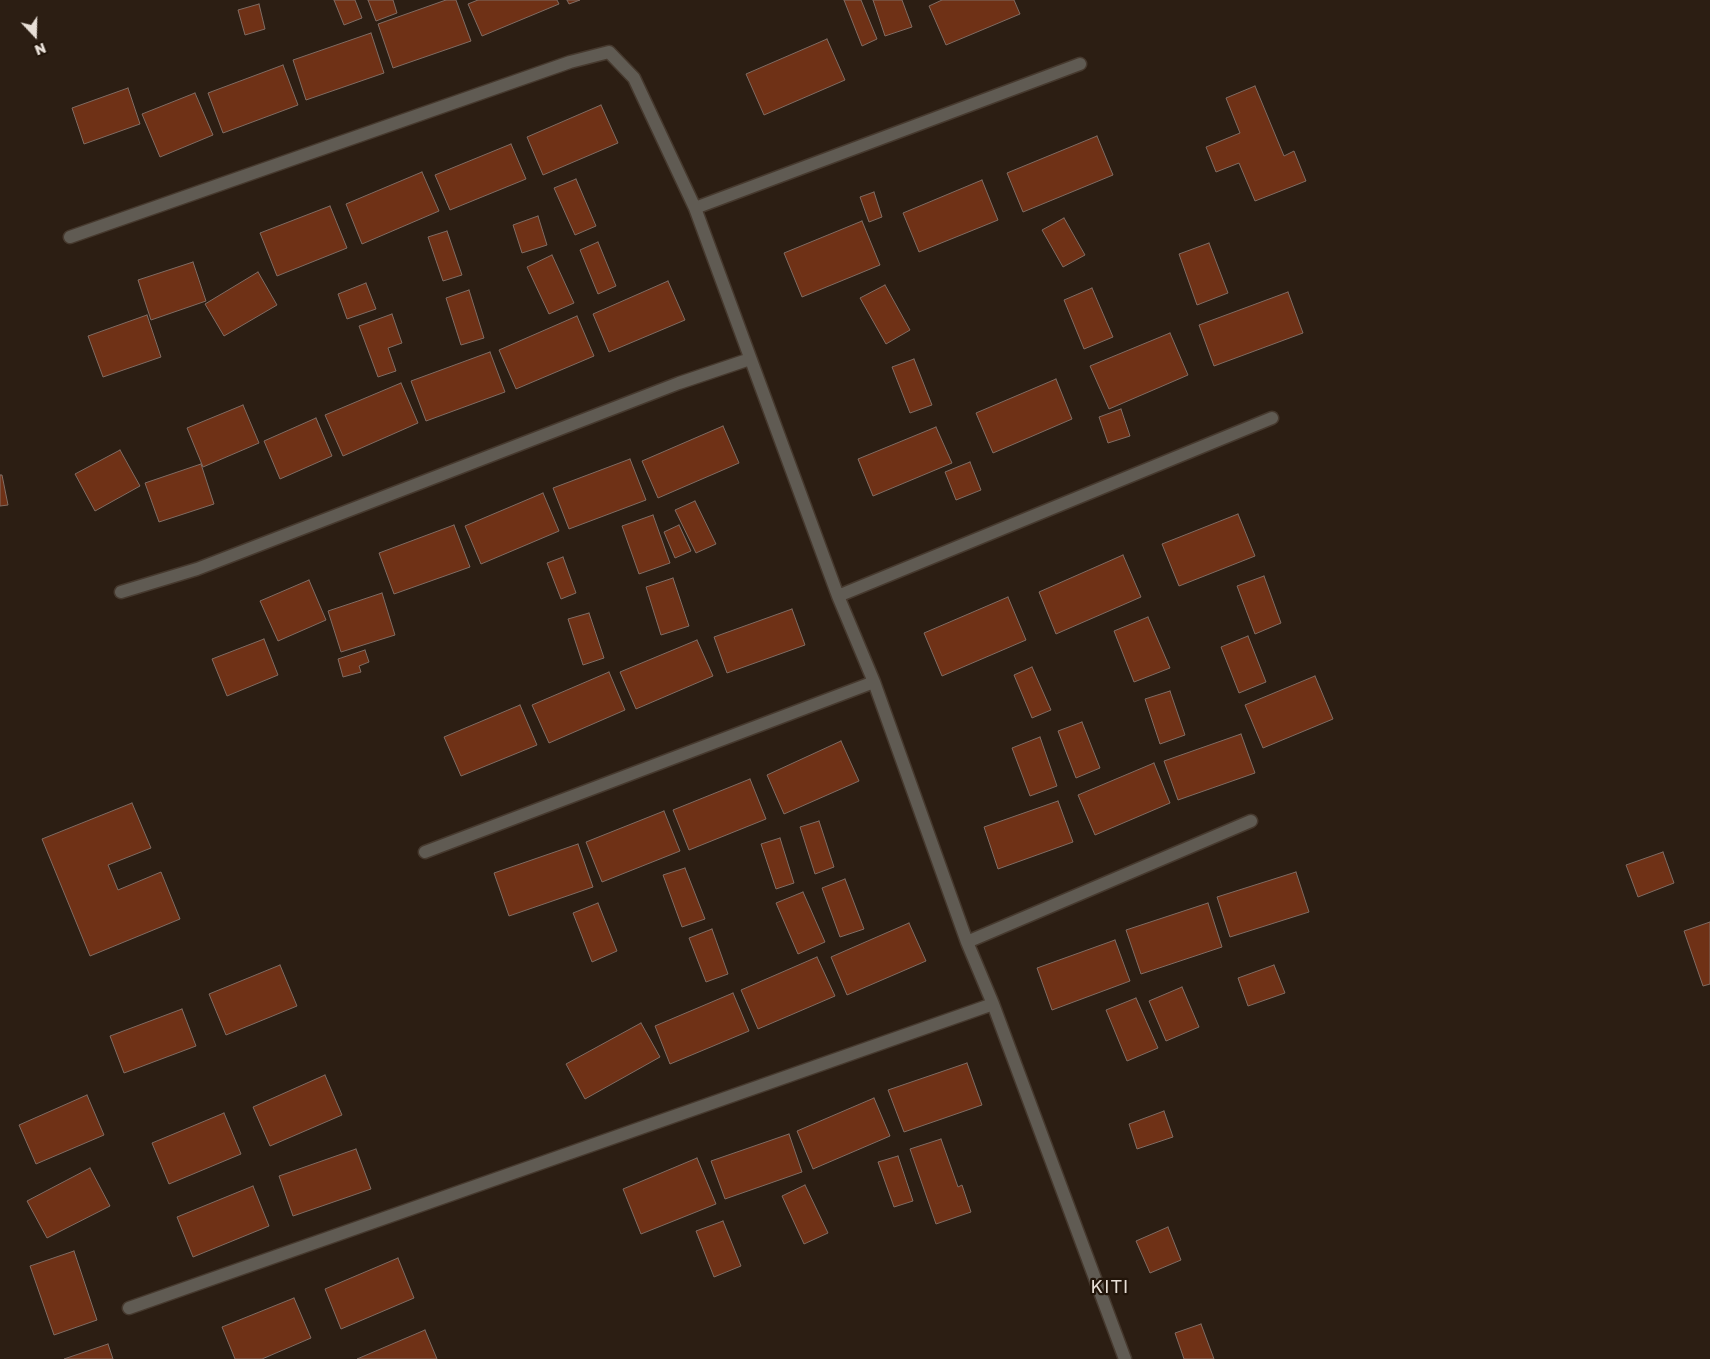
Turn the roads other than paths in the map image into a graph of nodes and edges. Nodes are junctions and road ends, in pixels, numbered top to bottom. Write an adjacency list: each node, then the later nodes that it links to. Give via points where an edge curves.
1 (1080, 64): 2 (street)
2 (696, 208): 3 (street, via 634,78 609,52 570,62); 4 (street)
3 (70, 237)
4 (750, 359): 6 (street, via 679,383 197,570); 7 (street)
5 (1272, 418): 7 (street)
6 (121, 592)
7 (838, 596): 8 (street)
8 (874, 682): 10 (street); 11 (street)
9 (1251, 821): 11 (street)
10 (425, 852)
11 (967, 942): 12 (street)
12 (993, 1004): 13 (street); 14 (street)
13 (129, 1308)
14 (1125, 1359)

